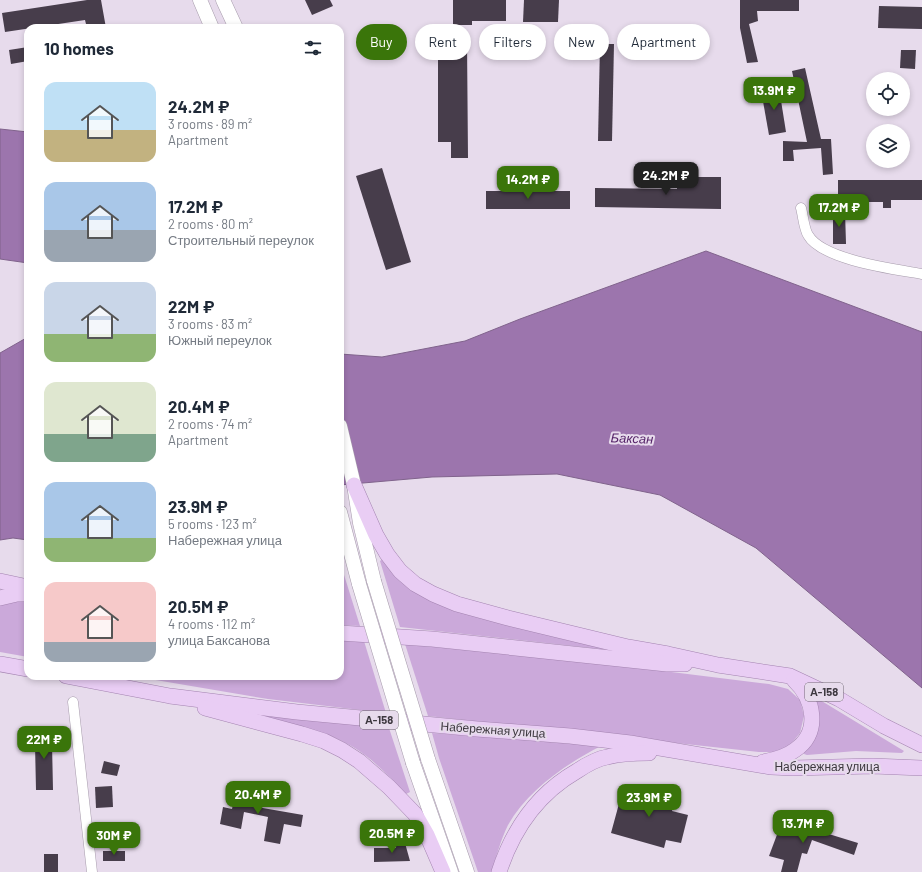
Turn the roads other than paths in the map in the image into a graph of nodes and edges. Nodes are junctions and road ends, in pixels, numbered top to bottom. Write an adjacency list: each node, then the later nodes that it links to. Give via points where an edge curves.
1 (200, 0): 3 (main road)
2 (223, 0): 4 (main road)
3 (210, 24)
4 (234, 24)
5 (801, 208): 6 (street, via 808,235 821,249 842,258)
6 (922, 274)
7 (344, 443): 8 (main road)
8 (354, 485): 16 (main road, via 376,535 391,560 414,584 433,594 456,604 508,618 628,647); 29 (main road, bridge, via 374,581 428,759)
9 (344, 527): 28 (main road, bridge, via 413,763)
10 (0, 581): 11 (main road)
11 (24, 586)
12 (24, 594): 13 (main road)
13 (0, 598)
14 (344, 633): 16 (main road, А-158, via 432,639 667,664)
15 (2, 664): 17 (main road)
16 (718, 665): 18 (main road, А-158)
17 (24, 668)
18 (790, 676): 22 (main road, А-158, via 839,699); 24 (main road, via 801,686 811,708 810,732 804,743 795,751 769,761)
19 (87, 680): 20 (main road, Набережная улица / А-158)
20 (170, 696): 23 (main road, Набережная улица / А-158, via 297,712 570,736); 27 (main road, via 209,710 302,734 342,750 377,775 410,809 427,835)
21 (73, 702): 26 (street)
22 (922, 745)
23 (693, 754): 24 (main road, Набережная улица / А-158); 30 (main road, via 622,754 606,757 567,776 540,798 527,814 508,846)
24 (750, 764): 25 (main road, Набережная улица / А-158, via 793,768)
25 (922, 768)
26 (92, 872)
27 (443, 872)
28 (451, 872)
29 (467, 872)
30 (499, 872)

